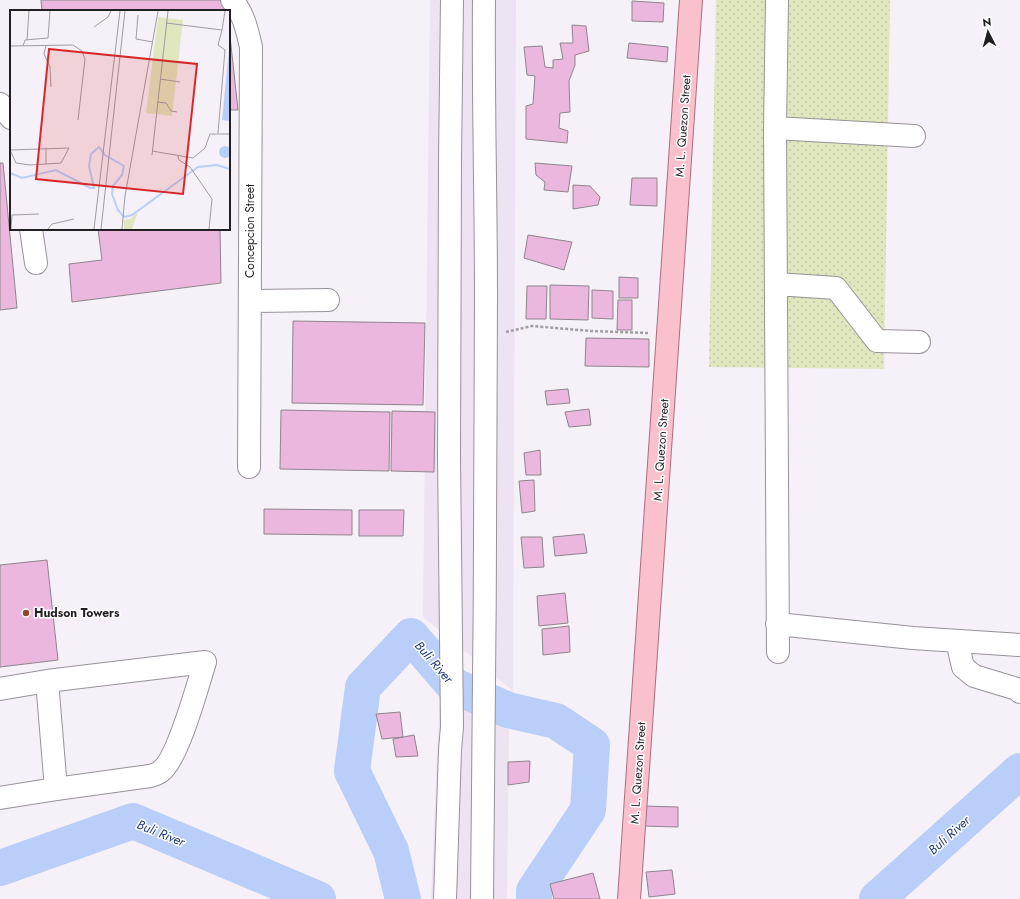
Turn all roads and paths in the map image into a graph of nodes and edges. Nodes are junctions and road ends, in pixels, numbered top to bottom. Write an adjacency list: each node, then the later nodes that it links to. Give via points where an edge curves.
1 (232, 0): 14 (street, Concepcion Street, via 246,26 252,47)
2 (452, 0): 28 (street, via 449,457 452,727)
3 (484, 0): 16 (street)
4 (691, 0): 15 (main road, M. L. Quezon Street)
5 (777, 0): 8 (street)
6 (0, 104): 7 (street)
7 (10, 117)
8 (775, 128): 9 (street); 12 (street)
9 (914, 136)
10 (31, 230): 11 (street)
11 (36, 263)
12 (776, 284): 17 (street, via 836,288 877,341); 19 (street)
13 (328, 300): 14 (street)
14 (250, 301): 18 (street, Concepcion Street)
15 (668, 333): 16 (path, via 532,326); 30 (main road, M. L. Quezon Street)
16 (486, 338): 29 (street)
17 (918, 342)
18 (249, 467)
19 (777, 624): 20 (street); 22 (street)
20 (957, 641): 21 (street); 25 (street, via 963,667 974,676)
21 (1020, 645)
22 (778, 652)
23 (47, 681): 24 (street); 26 (street); 26 (street, via 205,662 188,718 171,760 162,771 150,776)
24 (0, 689)
25 (1020, 692)
26 (56, 789): 27 (street)
27 (0, 798)
28 (445, 899)
29 (482, 899)
30 (629, 899)

